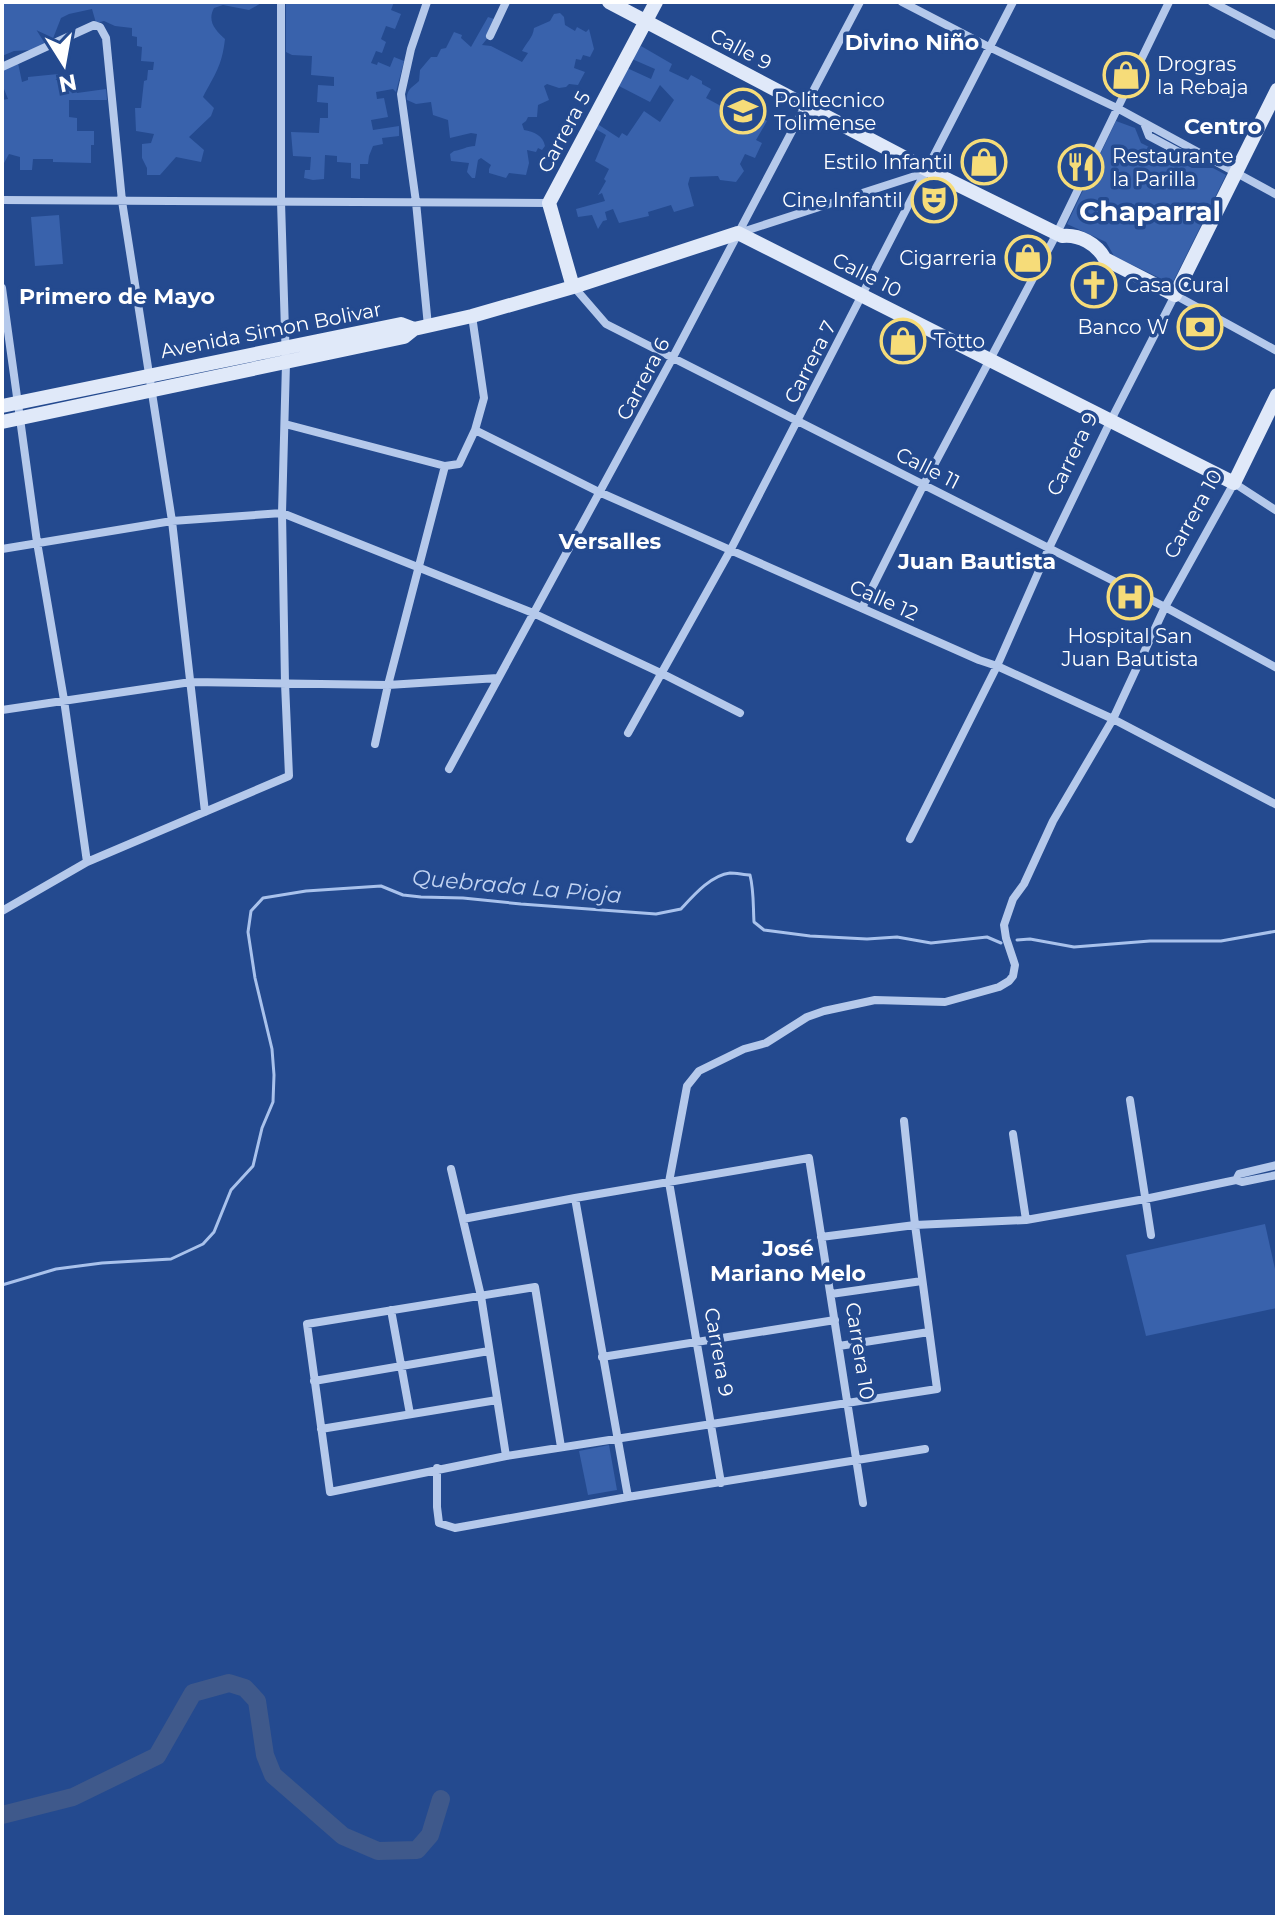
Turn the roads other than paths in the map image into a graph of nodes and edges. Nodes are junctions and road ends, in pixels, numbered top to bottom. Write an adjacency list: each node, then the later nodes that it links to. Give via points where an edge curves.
1 (281, 2): 24 (street)
2 (427, 2): 25 (street, via 401,94)
3 (506, 2): 12 (street)
4 (609, 2): 11 (main road, Calle 9)
5 (656, 2): 11 (main road, Carrera 5)
6 (860, 2): 17 (street, Carrera 6)
7 (902, 2): 14 (street)
8 (1013, 2): 14 (street, Carrera 7)
9 (1169, 2): 18 (street)
10 (1212, 2): 13 (street)
11 (645, 21): 17 (main road, Calle 9); 26 (main road, Carrera 5)
12 (490, 36)
13 (1277, 36)
14 (989, 47): 18 (street); 19 (street, Carrera 7)
15 (2, 67): 23 (street, via 94,25 100,27 106,38)
16 (1277, 90): 20 (main road, Carrera 9)
17 (805, 105): 19 (main road, Calle 9); 27 (street, Carrera 6)
18 (1117, 108): 20 (street); 28 (street)
19 (928, 170): 27 (street); 28 (main road, Calle 9); 31 (street, Carrera 7)
20 (1236, 173): 21 (street); 32 (main road, Carrera 9)
21 (1277, 195)
22 (2, 200): 23 (street)
23 (122, 201): 24 (street); 39 (street)
24 (281, 202): 25 (street); 36 (street)
25 (416, 202): 26 (street); 34 (street)
26 (549, 203): 29 (main road, Carrera 5)
27 (738, 233): 29 (main road); 31 (main road, Calle 10); 37 (street, Carrera 6)
28 (1057, 233): 32 (main road, Calle 9, via 1099,248 1105,259); 38 (street)
29 (573, 287): 33 (main road); 37 (street, Calle 11, via 606,324)
30 (2, 288): 42 (street)
31 (863, 295): 38 (main road, Calle 10); 43 (street, Carrera 7)
32 (1175, 295): 35 (street, Calle 9); 44 (street, Carrera 9)
33 (472, 316): 34 (main road); 47 (street, via 484,398)
34 (421, 328): 36 (main road, Avenida Simon Bolivar, via 401,324)
35 (1277, 351)
36 (285, 356): 39 (main road, Avenida Simon Bolivar); 40 (main road, Avenida Simon Bolivar); 46 (street)
37 (673, 357): 43 (street, Calle 11); 51 (street, Carrera 6)
38 (989, 359): 44 (main road, Calle 10); 50 (street)
39 (149, 375): 40 (street); 42 (main road, Avenida Simon Bolivar)
40 (152, 390): 42 (main road, Avenida Simon Bolivar); 54 (street)
41 (1277, 395): 49 (main road, Carrera 10)
42 (13, 408): 45 (main road, Avenida Simon Bolivar); 55 (street)
43 (798, 420): 50 (street, Calle 11); 58 (street, Carrera 7)
44 (1111, 420): 49 (main road, Calle 10); 56 (street, Carrera 9)
45 (2, 422)
46 (285, 424): 48 (street); 53 (street)
47 (475, 430): 48 (street, via 459,464); 51 (street, Calle 12)
48 (445, 466): 59 (street)
49 (1234, 483): 52 (street, Calle 10); 60 (street, Carrera 10)
50 (924, 484): 56 (street, Calle 11); 61 (street)
51 (599, 492): 58 (street, Calle 12); 62 (street, Carrera 6)
52 (1277, 511)
53 (282, 513): 54 (street); 59 (street); 68 (street)
54 (172, 521): 55 (street); 67 (street)
55 (37, 542): 57 (street); 70 (street)
56 (1049, 548): 60 (street, Calle 11); 63 (street, Carrera 9)
57 (2, 549)
58 (731, 549): 61 (street, Calle 12); 65 (street, Carrera 7)
59 (418, 566): 62 (street); 69 (street)
60 (1165, 607): 64 (street, Calle 11); 73 (street, Carrera 10)
61 (862, 608): 63 (street, Calle 12)
62 (533, 613): 65 (street); 66 (street, Carrera 6)
63 (997, 666): 73 (street, Calle 12); 79 (street, Carrera 9)
64 (1277, 668)
65 (663, 674): 72 (street); 74 (street, Carrera 7)
66 (498, 678): 69 (street); 76 (street, Carrera 6)
67 (191, 682): 68 (street); 70 (street); 78 (street)
68 (285, 683): 69 (street); 78 (street, via 289,776)
69 (388, 685): 75 (street)
70 (64, 700): 71 (street); 80 (street)
71 (2, 710)
72 (740, 713)
73 (1113, 719): 77 (street, Calle 12); 89 (street, Carrera 10, via 1013,899 1004,925 1015,965 1009,981 945,1002 875,1000 842,1006 807,1017 766,1043 699,1071 687,1086)
74 (628, 733)
75 (375, 744)
76 (449, 769)
77 (1273, 803)
78 (205, 812): 80 (street)
79 (910, 839)
80 (87, 862): 81 (street)
81 (2, 911)
82 (1130, 1100): 91 (street)
83 (904, 1121): 94 (street)
84 (1013, 1134): 93 (street)
85 (1277, 1165): 88 (street, via 1239,1174)
86 (451, 1169): 92 (street)
87 (1277, 1175): 88 (street)
88 (1236, 1180): 91 (street)
89 (669, 1182): 90 (street); 96 (street, Carrera 10, via 809,1158); 103 (street, Carrera 9)
90 (575, 1198): 92 (street); 106 (street)
91 (1145, 1199): 93 (street); 95 (street)
92 (463, 1219): 99 (street)
93 (1026, 1220): 94 (street)
94 (915, 1225): 96 (street); 97 (street)
95 (1151, 1235)
96 (821, 1237): 98 (street, Carrera 10)
97 (922, 1281): 98 (street); 102 (street)
98 (831, 1294): 101 (street, Carrera 10)
99 (481, 1296): 100 (street); 105 (street); 115 (street, via 535,1287)
100 (391, 1310): 107 (street); 108 (street, via 307,1324)
101 (835, 1320): 103 (street); 104 (street, Carrera 10)
102 (929, 1332): 104 (street); 110 (street, via 937,1389)
103 (697, 1342): 106 (street); 112 (street, Carrera 9)
104 (839, 1346): 110 (street, Carrera 10)
105 (489, 1351): 107 (street); 109 (street)
106 (602, 1357): 114 (street)
107 (402, 1366): 108 (street); 111 (street)
108 (314, 1381): 113 (street)
109 (497, 1400): 111 (street); 117 (street)
110 (848, 1403): 112 (street); 118 (street, Carrera 10)
111 (410, 1414): 113 (street)
112 (712, 1425): 114 (street); 120 (street, Carrera 9)
113 (321, 1429): 119 (street, via 330,1492)
114 (616, 1437): 115 (street); 121 (street)
115 (561, 1447): 117 (street)
116 (925, 1449): 118 (street)
117 (506, 1456): 119 (street)
118 (856, 1460): 120 (street); 122 (street, Carrera 10)
119 (437, 1468): 121 (street, via 439,1523 455,1528)
120 (721, 1483): 121 (street)
121 (628, 1497)
122 (863, 1503)

